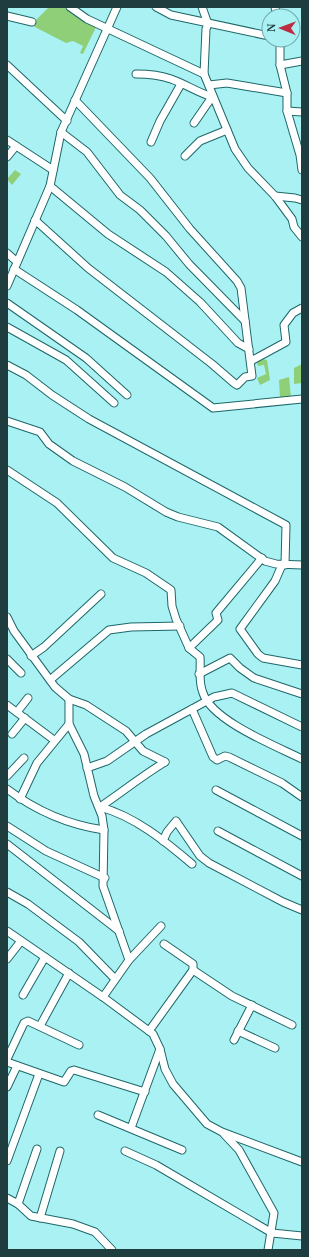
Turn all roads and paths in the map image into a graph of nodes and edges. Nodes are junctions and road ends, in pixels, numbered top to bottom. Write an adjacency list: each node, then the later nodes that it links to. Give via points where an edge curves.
1 (70, 7): 8 (street, via 87,19)
2 (117, 7): 8 (street)
3 (156, 7): 7 (street, via 171,15)
4 (202, 7): 7 (street)
5 (7, 16): 6 (street)
6 (32, 22)
7 (208, 24): 9 (street); 15 (street)
8 (108, 28): 15 (street); 20 (street)
9 (261, 34)
10 (280, 48): 13 (street)
11 (302, 61): 13 (street)
12 (7, 65): 23 (street)
13 (280, 65): 18 (street)
14 (136, 74): 16 (street, via 172,79)
15 (204, 74): 17 (street)
16 (181, 84): 19 (street); 29 (street)
17 (209, 85): 18 (street, via 227,83); 19 (street)
18 (287, 93): 21 (street)
19 (212, 97): 24 (street); 25 (street)
20 (75, 100): 23 (street); 46 (street, via 150,178 190,229 237,281 241,288)
21 (287, 111): 22 (street); 27 (street)
22 (302, 112)
23 (67, 121): 26 (street)
24 (194, 123)
25 (227, 130): 31 (street, via 200,141); 36 (street, via 235,149 248,168)
26 (60, 132): 33 (street); 46 (street, via 87,152 120,195 140,210 166,236 189,264)
27 (299, 138): 34 (street)
28 (7, 140): 30 (street)
29 (151, 142)
30 (16, 146): 32 (street); 33 (street)
31 (185, 156)
32 (7, 157)
33 (54, 170): 35 (street)
34 (302, 170)
35 (50, 186): 38 (street); 48 (street, via 108,234 166,272 200,302 238,343)
36 (275, 196): 37 (street); 39 (street)
37 (302, 200)
38 (34, 220): 41 (street); 49 (street, via 88,268 237,385 245,377 252,376)
39 (302, 237)
40 (7, 253): 41 (street)
41 (17, 262): 42 (street)
42 (14, 269): 43 (street); 52 (street, via 77,310 213,408)
43 (7, 286)
44 (7, 303): 51 (street, via 86,358)
45 (302, 308): 49 (street, via 293,312 284,325 286,342)
46 (245, 321): 48 (street)
47 (7, 327): 53 (street, via 66,360)
48 (249, 349): 49 (street)
49 (251, 361)
50 (7, 365): 57 (street, via 26,375 95,423 286,525)
51 (127, 395)
52 (302, 399)
53 (114, 403)
54 (7, 421): 56 (street, via 40,432 49,444 73,461 125,487 166,512 218,527)
55 (7, 470): 61 (street, via 57,503 113,558 146,573 171,590 172,606)
56 (262, 558): 57 (street, via 268,563); 62 (street, via 216,612 218,620)
57 (284, 565): 58 (street); 65 (street, via 240,629 263,658)
58 (302, 566)
59 (101, 594): 63 (street, via 55,638)
60 (7, 617): 63 (street)
61 (180, 626): 62 (street); 68 (street, via 109,630)
62 (189, 648): 67 (street, via 200,657)
63 (31, 656): 68 (street)
64 (7, 659): 66 (street)
65 (302, 665)
66 (20, 674)
67 (199, 674): 69 (street, via 230,658 254,678); 72 (street, via 202,693)
68 (50, 680): 71 (street)
69 (302, 694)
70 (28, 698): 75 (street)
71 (69, 699): 77 (street); 81 (street, via 86,705 126,731)
72 (207, 703): 74 (street); 78 (street, via 214,697 232,692); 83 (street, via 234,724)
73 (7, 705): 75 (street)
74 (192, 709): 81 (street); 88 (street, via 217,760 229,757 282,783)
75 (17, 712): 76 (street)
76 (25, 718): 79 (street); 80 (street)
77 (69, 724): 80 (street); 84 (street, via 84,754)
78 (302, 727)
79 (12, 734)
80 (54, 740): 89 (street, via 37,763)
81 (135, 742): 84 (street, via 107,761); 90 (street, via 144,751 165,762)
82 (24, 758): 85 (street)
83 (302, 759)
84 (87, 768): 90 (street, via 94,796)
85 (7, 776)
86 (7, 789): 89 (street)
87 (216, 790): 94 (street)
88 (302, 797)
89 (20, 799): 92 (street, via 81,826)
90 (100, 806): 92 (street); 95 (street, via 116,811)
91 (7, 826): 99 (street, via 46,851)
92 (104, 830): 99 (street)
93 (218, 831): 98 (street)
94 (302, 836)
95 (163, 841): 97 (street); 101 (street, via 176,821 200,856 209,863)
96 (7, 844): 104 (street)
97 (192, 864)
98 (302, 876)
99 (105, 878): 104 (street, via 104,886)
100 (7, 892): 112 (street, via 28,904 79,942)
101 (302, 910)
102 (161, 926): 109 (street)
103 (7, 931): 105 (street)
104 (120, 931): 109 (street)
105 (21, 941): 107 (street); 108 (street)
106 (164, 944): 110 (street, via 193,964)
107 (45, 957): 111 (street); 113 (street)
108 (7, 959)
109 (129, 960): 112 (street)
110 (193, 970): 115 (street, via 232,996); 118 (street)
111 (69, 973): 114 (street); 117 (street)
112 (115, 979): 114 (street)
113 (23, 995)
114 (103, 997): 118 (street)
115 (252, 1005): 116 (street); 119 (street)
116 (292, 1025)
117 (40, 1026): 121 (street); 124 (street, via 30,1021 24,1024)
118 (149, 1031): 123 (street)
119 (238, 1031): 120 (street); 122 (street)
120 (234, 1040)
121 (79, 1045)
122 (275, 1048)
123 (160, 1049): 128 (street); 131 (street, via 165,1069 173,1084 206,1124)
124 (7, 1060): 125 (street)
125 (17, 1066): 126 (street); 127 (street)
126 (39, 1074): 128 (street, via 64,1082 74,1070); 136 (street)
127 (7, 1086)
128 (145, 1092): 130 (street)
129 (98, 1115): 130 (street)
130 (131, 1128): 133 (street)
131 (222, 1132): 137 (street); 141 (street, via 239,1150 274,1213)
132 (37, 1149): 139 (street)
133 (182, 1150)
134 (60, 1151): 140 (street)
135 (125, 1151): 141 (street, via 156,1165)
136 (7, 1161)
137 (302, 1162)
138 (7, 1198): 139 (street)
139 (18, 1204): 140 (street, via 31,1216)
140 (40, 1218): 143 (street, via 73,1224 95,1232)
141 (272, 1233): 142 (street); 144 (street)
142 (302, 1236)
143 (112, 1250)
144 (268, 1250)

